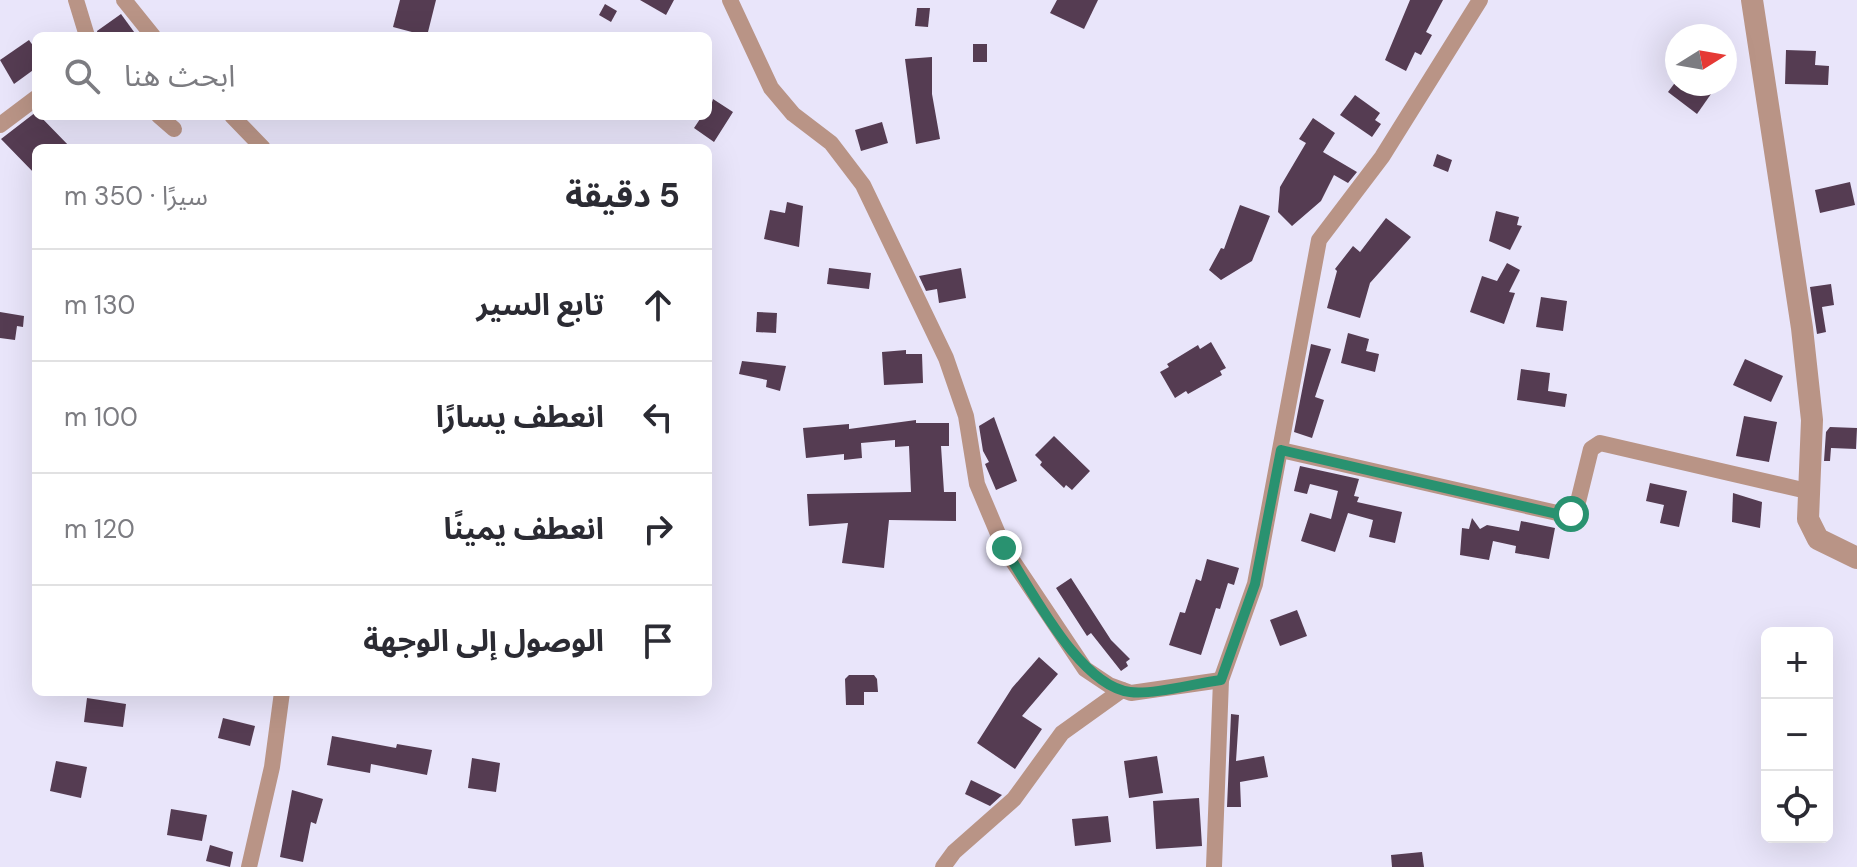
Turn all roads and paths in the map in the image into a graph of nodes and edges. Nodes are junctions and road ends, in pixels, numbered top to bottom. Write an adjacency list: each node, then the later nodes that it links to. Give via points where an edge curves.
1 (76, 0): 6 (street)
2 (124, 0): 7 (street)
3 (1480, 0): 14 (street, via 1382,157 1319,240)
4 (1752, 0): 15 (street, via 1802,328 1812,420)
5 (732, 1): 18 (street, via 771,88 793,114 831,143 863,185 946,358 966,416 977,484 1004,548 1085,669)
6 (86, 32)
7 (150, 32)
8 (32, 101): 11 (street)
9 (164, 120): 12 (street)
10 (236, 120): 13 (street)
11 (0, 125)
12 (174, 129)
13 (259, 144)
14 (1281, 450): 15 (street, via 1566,515 1577,506 1591,449 1600,443); 17 (street, via 1255,584)
15 (1807, 491): 16 (street, via 1813,535)
16 (1857, 558)
17 (1221, 680): 18 (street); 22 (street)
18 (1122, 690): 21 (street, via 1062,733 1014,799)
19 (281, 696): 20 (street)
20 (249, 867)
21 (943, 867)
22 (1214, 867)

